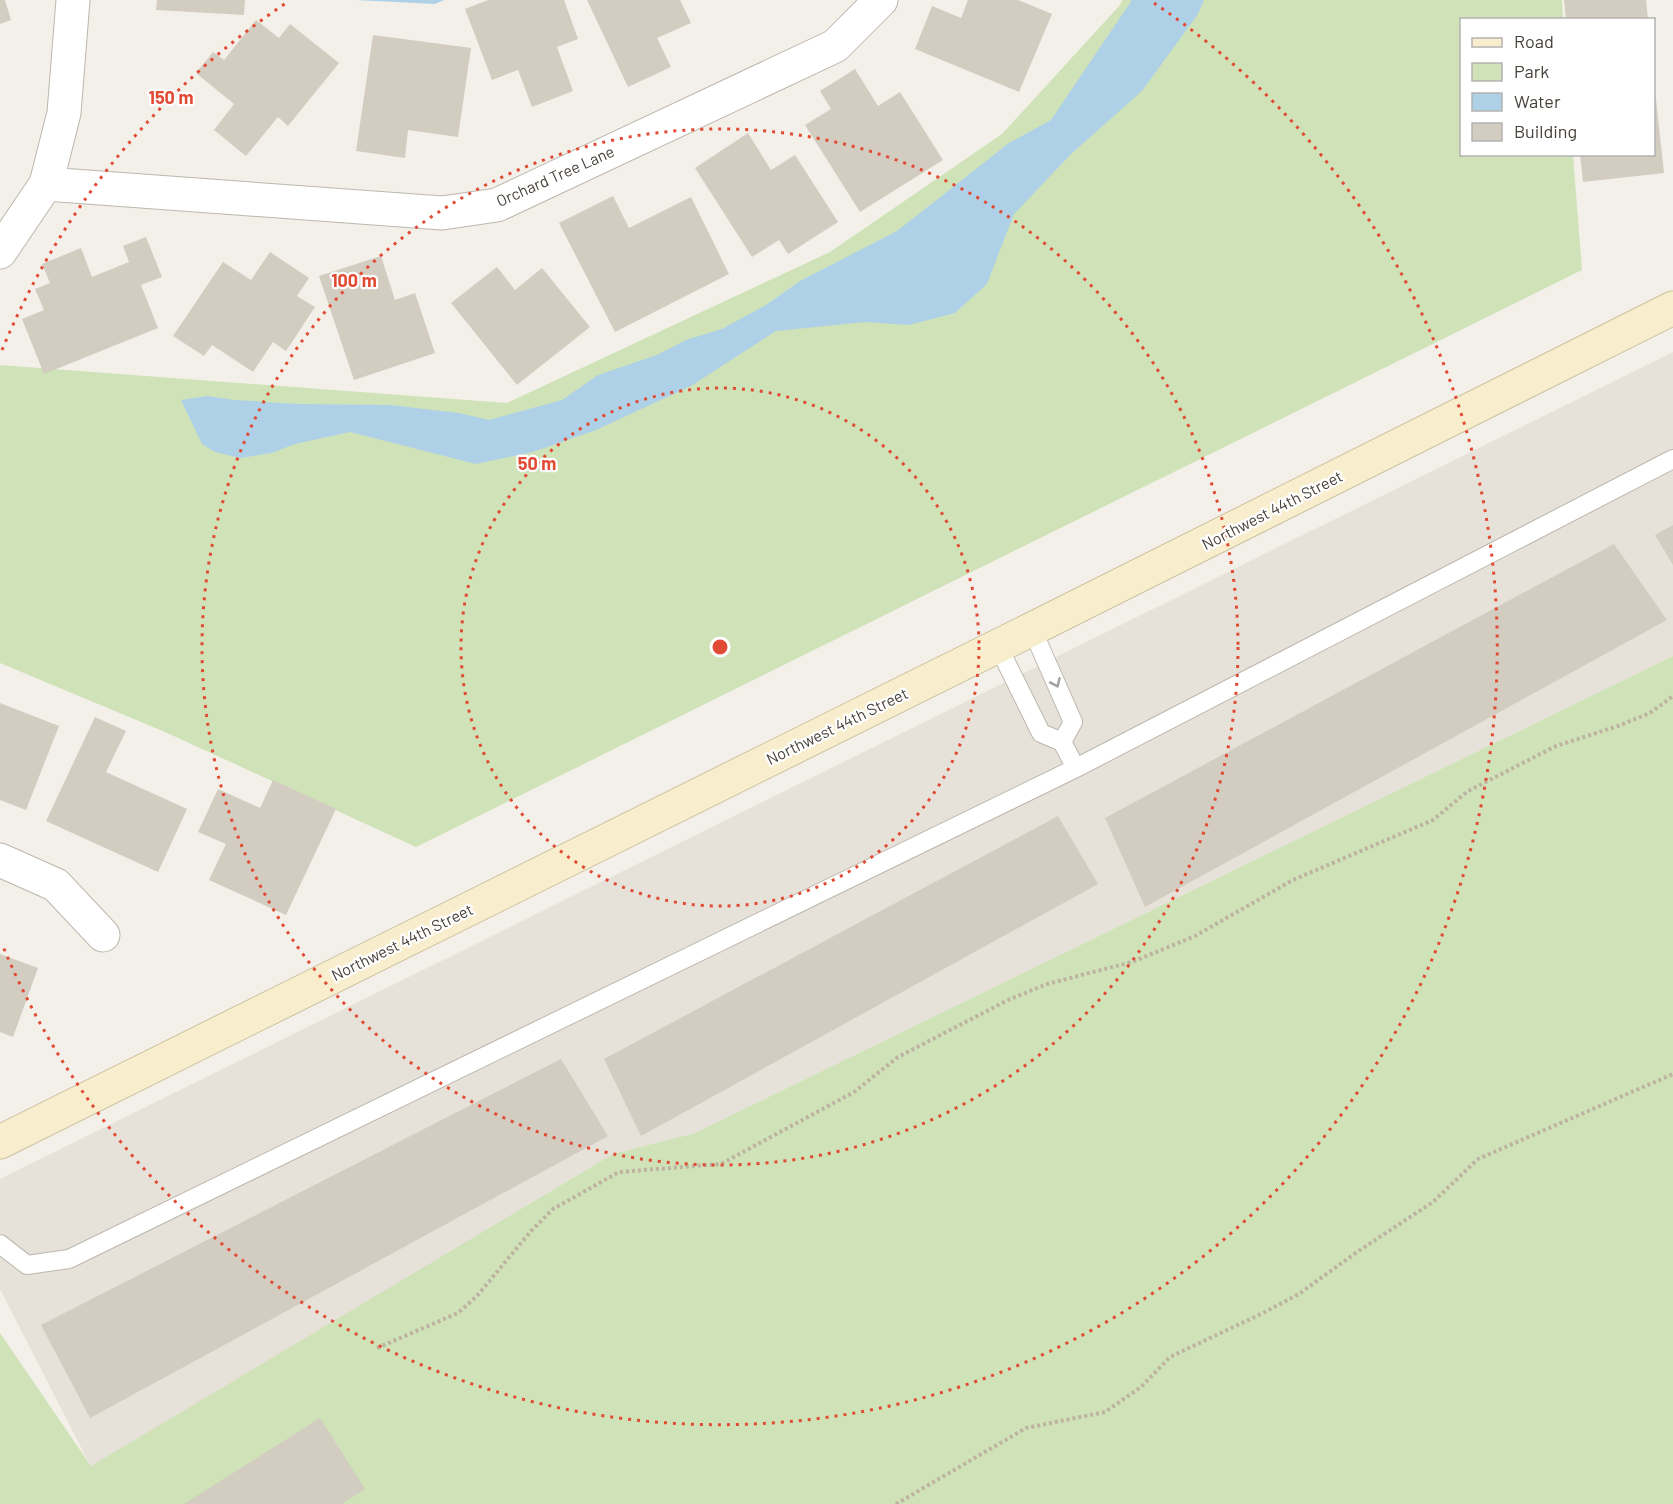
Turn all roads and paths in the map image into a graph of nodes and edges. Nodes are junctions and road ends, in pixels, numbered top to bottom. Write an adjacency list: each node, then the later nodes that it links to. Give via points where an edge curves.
1 (73, 0): 3 (street, via 64,113)
2 (880, 0): 3 (street, Orchard Tree Lane, via 835,46 497,205 442,213)
3 (46, 184): 4 (street)
4 (0, 252)
5 (1673, 308): 7 (street, Northwest 44th Street)
6 (1673, 459): 11 (lane)
7 (1032, 630): 8 (street, Northwest 44th Street); 10 (lane, one-way to 10, via 1073,722)
8 (998, 646): 10 (lane, via 1041,733); 15 (street, Northwest 44th Street)
9 (1673, 696): 17 (path, via 1650,713 1556,746 1468,791 1433,820 1293,880 1195,936 1132,962 1047,984 1008,1000 898,1057 854,1092 721,1164 620,1172 553,1209 458,1313)
10 (1062, 742): 11 (lane)
11 (1076, 768): 16 (lane, via 69,1259 27,1265)
12 (0, 860): 13 (street, via 56,885)
13 (103, 935)
14 (1673, 1074): 18 (path, via 1478,1159 1433,1203 1299,1294 1170,1357 1141,1388 1105,1412 1026,1428)
15 (0, 1142)
16 (0, 1244)
17 (377, 1348)
18 (896, 1504)

